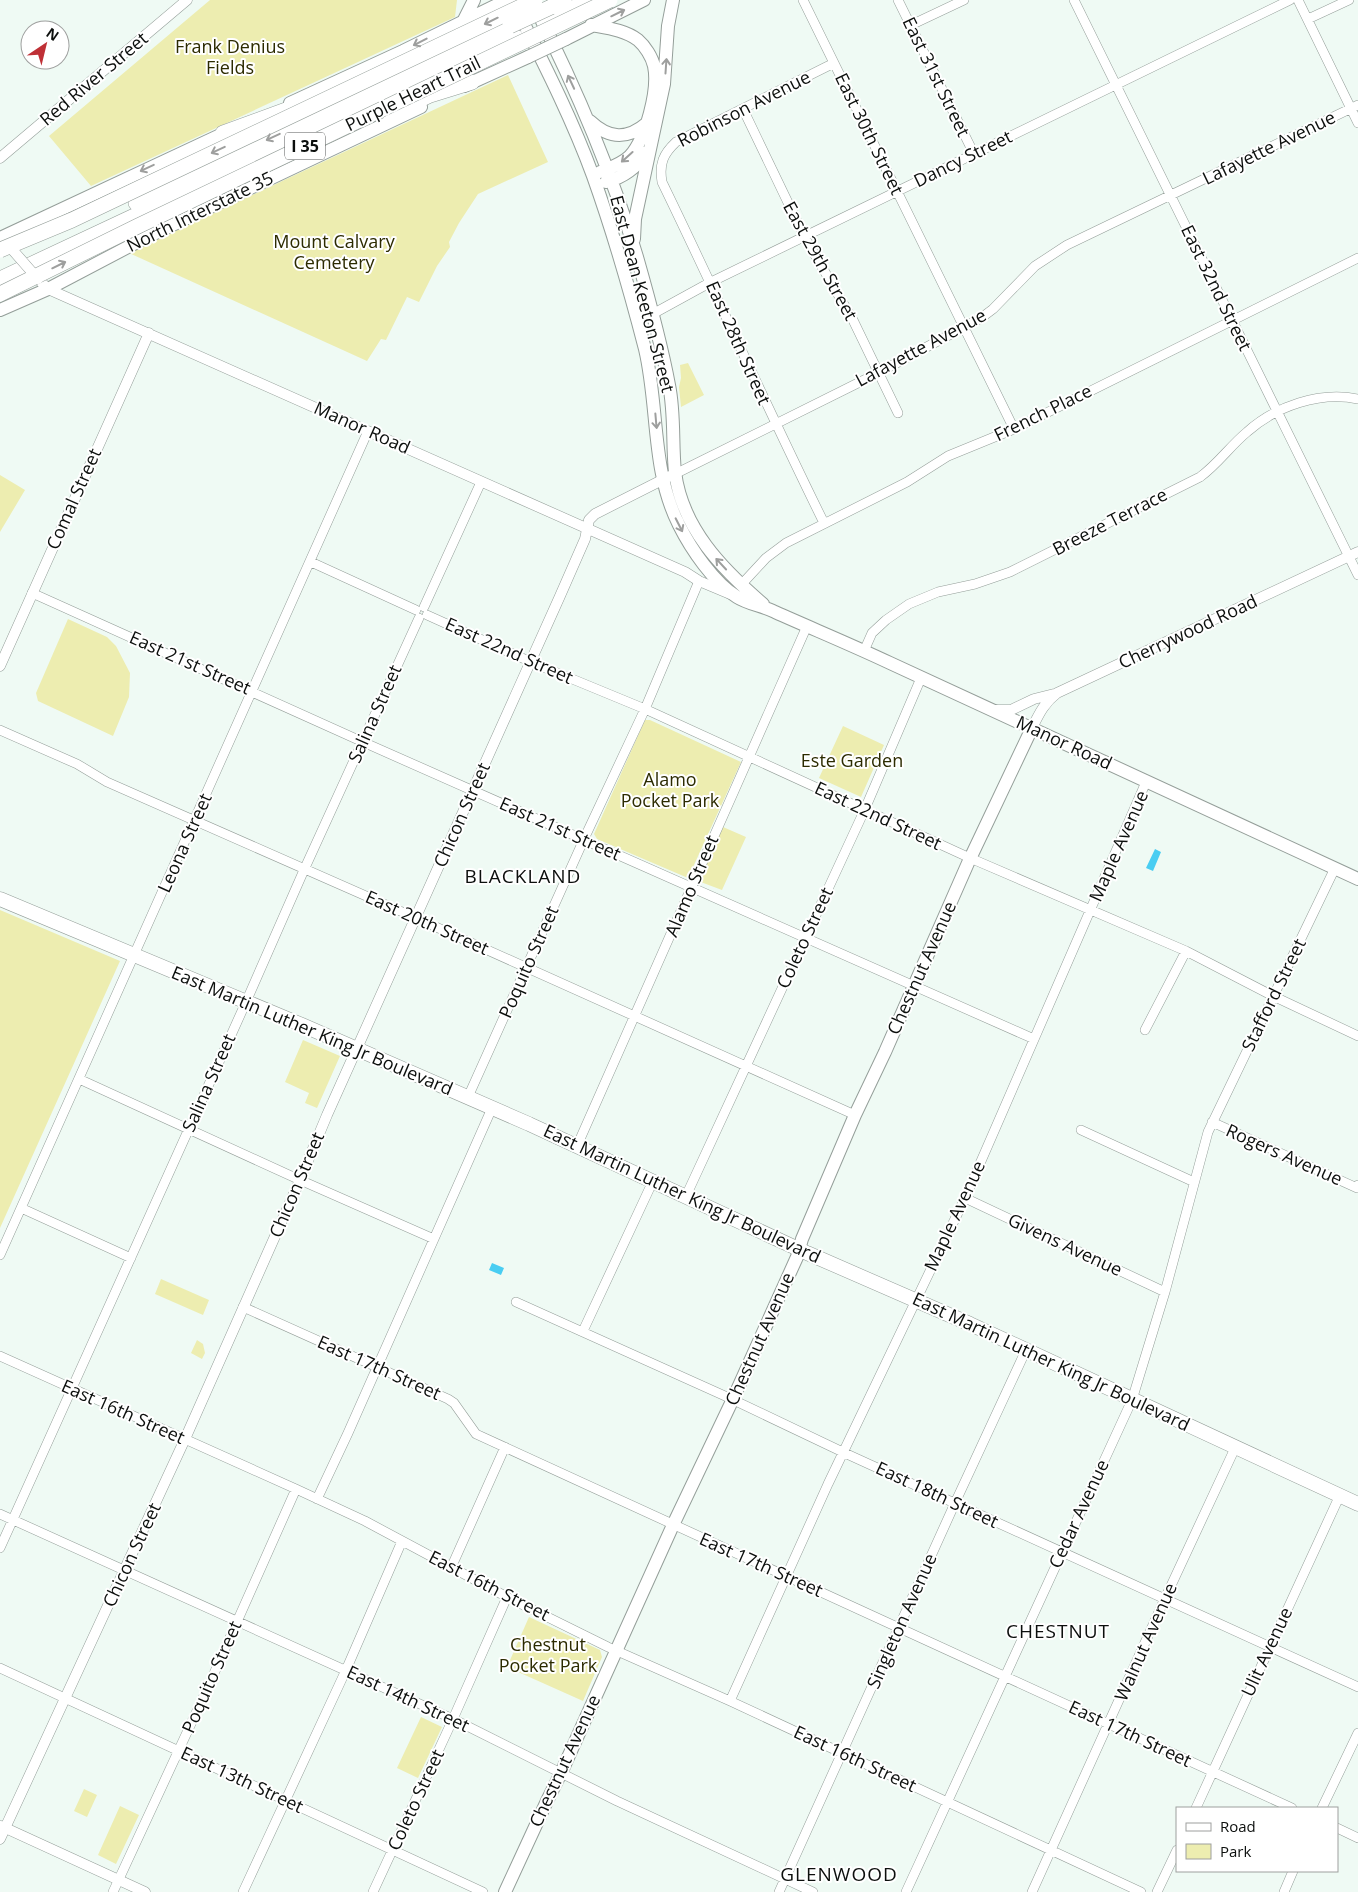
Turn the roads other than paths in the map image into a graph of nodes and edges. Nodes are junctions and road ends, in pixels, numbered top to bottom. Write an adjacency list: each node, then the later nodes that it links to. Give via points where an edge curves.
1 (187, 0): 37 (street, Red River Street)
2 (474, 0): 19 (main road)
3 (512, 0): 40 (main road, East Dean Keeton Street, via 556,89)
4 (531, 0): 30 (main road, East Dean Keeton Street, one-way to 4)
5 (535, 0): 44 (highway, Purple Heart Trail / I 35, one-way to 44, bridge, via 72,220)
6 (589, 0): 18 (highway, Purple Heart Trail / I 35)
7 (610, 0): 51 (highway, Purple Heart Trail / I 35, one-way to 7, bridge)
8 (644, 0): 21 (main road, North Interstate 35, one-way to 8)
9 (673, 0): 35 (main road, one-way to 9, via 664,84)
10 (803, 0): 25 (street, East 30th Street)
11 (898, 0): 22 (street, East 31st Street)
12 (964, 0): 22 (street)
13 (1074, 0): 27 (street, East 32nd Street)
14 (1290, 0): 27 (street, Dancy Street)
15 (1298, 0): 20 (street)
16 (1349, 0): 20 (street)
17 (503, 2): 19 (main road)
18 (556, 8): 23 (highway, Purple Heart Trail / I 35, bridge)
19 (464, 20): 34 (main road, one-way to 34)
20 (1308, 20): 28 (street)
21 (591, 25): 26 (main road, North Interstate 35, bridge); 32 (main road, via 621,31 638,41 650,55 655,86)
22 (911, 26): 36 (street, East 31st Street)
23 (513, 32): 24 (highway, Purple Heart Trail / I 35); 33 (highway, Purple Heart Trail / I 35)
24 (492, 35): 34 (highway); 47 (highway, Purple Heart Trail / I 35, one-way to 47)
25 (834, 63): 29 (street, Robinson Avenue); 41 (street, East 30th Street)
26 (472, 82): 33 (highway, via 409,105); 50 (main road, North Interstate 35, via 145,238)
27 (1116, 85): 36 (street, Dancy Street); 42 (street, East 32nd Street)
28 (1355, 107): 31 (street); 42 (street, Lafayette Avenue)
29 (743, 109): 38 (street, Robinson Avenue, via 676,142 666,151); 43 (street, East 29th Street)
30 (588, 118): 32 (main road, via 604,132 623,136); 39 (main road, East Dean Keeton Street)
31 (1358, 122)
32 (647, 123): 39 (main road, one-way to 39, via 638,145)
33 (308, 133): 48 (highway, Purple Heart Trail / I 35)
34 (224, 134): 44 (main road, one-way to 44)
35 (650, 148): 39 (main road, via 634,168); 45 (main road, via 633,232)
36 (974, 154): 41 (street, Dancy Street)
37 (0, 158)
38 (662, 162): 49 (street, East 28th Street, via 662,182)
39 (610, 175): 40 (main road); 45 (main road, East Dean Keeton Street)
40 (594, 180): 55 (main road, East Dean Keeton Street)
41 (897, 192): 43 (street, Dancy Street); 56 (street, East 30th Street)
42 (1171, 196): 54 (street, East 32nd Street); 56 (street, Lafayette Avenue, via 1050,255 1030,270 993,309)
43 (805, 238): 49 (street, Dancy Street); 58 (street, East 29th Street, via 853,320)
44 (2, 241): 50 (street, Manor Road, bridge)
45 (636, 256): 53 (main road, East Dean Keeton Street)
46 (1358, 258): 54 (street, French Place)
47 (3, 268)
48 (0, 279)
49 (711, 282): 53 (street, Dancy Street); 62 (street, East 28th Street)
50 (48, 289): 52 (main road, North Interstate 35); 57 (street, Manor Road)
51 (0, 294)
52 (0, 310)
53 (652, 314): 55 (street, Dancy Street); 65 (main road, East Dean Keeton Street, via 670,386)
54 (1232, 320): 60 (street, East 32nd Street); 63 (street, French Place)
55 (638, 322): 66 (main road, East Dean Keeton Street, one-way to 66, via 653,390)
56 (965, 328): 58 (street, Lafayette Avenue); 63 (street, East 30th Street)
57 (149, 332): 64 (street, Manor Road); 75 (street, Comal Street)
58 (878, 373): 61 (street, East 29th Street); 62 (street, Lafayette Avenue)
59 (1358, 399): 60 (street, Breeze Terrace, via 1312,399)
60 (1277, 412): 70 (street, East 32nd Street); 79 (street, Breeze Terrace, via 1248,431 1200,477 1010,572 938,592 909,604 872,633)
61 (898, 413)
62 (775, 424): 65 (street, Lafayette Avenue); 68 (street, East 28th Street)
63 (1014, 429): 68 (street, French Place, via 948,456 907,482)
64 (368, 431): 67 (street, Manor Road); 71 (street, Leona Street)
65 (675, 474): 66 (street, Lafayette Avenue); 74 (main road, East Dean Keeton Street, one-way to 65, via 696,532 681,500)
66 (662, 480): 69 (street, Lafayette Avenue, via 594,514); 74 (main road, East Dean Keeton Street, one-way to 74, via 687,540 710,570)
67 (481, 482): 69 (street, Manor Road); 77 (street, Salina Street)
68 (824, 523): 74 (street, French Place, via 766,558)
69 (588, 529): 73 (street, Manor Road); 80 (street, Chicon Street)
70 (1353, 554): 72 (street, East 32nd Street); 84 (street, Cherrywood Road)
71 (310, 562): 77 (street, East 22nd Street); 83 (street, Leona Street)
72 (1358, 575)
73 (699, 581): 74 (street, Manor Road); 85 (street, Poquito Street)
74 (739, 591): 76 (main road, East Dean Keeton Street)
75 (32, 593): 81 (street, Comal Street); 83 (street, East 21st Street)
76 (769, 609): 78 (main road, Manor Road)
77 (422, 612): 80 (street, East 22nd Street); 89 (street, Salina Street)
78 (806, 626): 79 (main road, Manor Road); 90 (street, Alamo Street)
79 (864, 651): 82 (main road, Manor Road)
80 (531, 662): 85 (street, East 22nd Street); 92 (street, Chicon Street)
81 (0, 666)
82 (921, 678): 86 (main road, Manor Road); 93 (street, Coleto Street)
83 (253, 691): 89 (street, East 21st Street); 94 (street, Leona Street)
84 (1058, 693): 86 (street, via 1034,699 1011,710); 87 (street, Cherrywood Road, via 1042,708)
85 (645, 709): 90 (street, East 22nd Street); 95 (street, Poquito Street)
86 (993, 710): 87 (main road, Manor Road)
87 (1032, 728): 91 (main road, Manor Road); 96 (main road, Chestnut Avenue)
88 (0, 730): 94 (street, East 20th Street)
89 (363, 742): 92 (street, East 21st Street); 98 (street, Salina Street)
90 (748, 756): 93 (street, East 22nd Street); 100 (street, Alamo Street)
91 (1146, 782): 97 (main road, Manor Road); 102 (street, Maple Avenue)
92 (473, 790): 95 (street, East 21st Street); 103 (street, Chicon Street)
93 (865, 809): 96 (street, East 22nd Street); 104 (street, Coleto Street)
94 (195, 821): 98 (street, East 20th Street); 106 (street, Leona Street)
95 (584, 839): 100 (street, East 21st Street); 107 (street, Poquito Street)
96 (970, 858): 102 (street, East 22nd Street); 108 (main road, Chestnut Avenue)
97 (1335, 868): 99 (main road, Manor Road); 109 (street, Stafford Street)
98 (304, 870): 103 (street, East 20th Street); 110 (street, Salina Street)
99 (1358, 878)
100 (692, 888): 104 (street, East 21st Street); 111 (street, Alamo Street)
101 (0, 899): 106 (main road, East Martin Luther King Jr Boulevard)
102 (1091, 909): 105 (street, East 22nd Street); 114 (street, Maple Avenue)
103 (416, 918): 107 (street, East 20th Street); 115 (street, Chicon Street)
104 (805, 938): 108 (street, East 21st Street); 116 (street, Coleto Street)
105 (1186, 951): 109 (street, East 22nd Street); 112 (street)
106 (134, 956): 110 (main road, East Martin Luther King Jr Boulevard); 117 (street, Leona Street)
107 (526, 968): 111 (street, East 20th Street); 118 (street, Poquito Street)
108 (914, 986): 114 (street, East 21st Street); 120 (main road, Chestnut Avenue)
109 (1273, 996): 113 (street, East 22nd Street); 121 (street, Stafford Street)
110 (246, 1002): 115 (main road, East Martin Luther King Jr Boulevard); 122 (street, Salina Street)
111 (634, 1017): 116 (street, East 20th Street); 124 (street, Alamo Street)
112 (1146, 1030)
113 (1358, 1036)
114 (1034, 1039): 130 (street, Maple Avenue)
115 (357, 1049): 118 (main road, East Martin Luther King Jr Boulevard); 125 (street, Chicon Street)
116 (745, 1067): 120 (street, East 20th Street); 129 (street, Coleto Street)
117 (79, 1079): 122 (street); 131 (street, Leona Street)
118 (468, 1097): 119 (main road, East Martin Luther King Jr Boulevard)
119 (492, 1108): 124 (main road, East Martin Luther King Jr Boulevard); 132 (street)
120 (855, 1115): 133 (main road, Chestnut Avenue)
121 (1212, 1122): 127 (street, Cedar Avenue); 128 (street, Rogers Avenue)
122 (188, 1129): 125 (street); 135 (street, Salina Street)
123 (1082, 1130): 127 (street)
124 (577, 1146): 126 (main road, East Martin Luther King Jr Boulevard)
125 (300, 1180): 132 (street); 139 (street, Chicon Street)
126 (653, 1181): 129 (main road, East Martin Luther King Jr Boulevard); 140 (street)
127 (1194, 1182): 136 (street, Cedar Avenue)
128 (1357, 1187)
129 (686, 1196): 133 (main road, East Martin Luther King Jr Boulevard)
130 (965, 1198): 136 (street, Givens Avenue); 137 (street, Maple Avenue)
131 (21, 1208): 134 (street, Leona Street); 135 (street)
132 (434, 1239): 143 (street)
133 (799, 1249): 137 (main road, East Martin Luther King Jr Boulevard); 145 (main road, Chestnut Avenue)
134 (0, 1255)
135 (131, 1258): 144 (street, Salina Street)
136 (1165, 1292): 146 (street, Cedar Avenue)
137 (915, 1299): 141 (main road, East Martin Luther King Jr Boulevard); 150 (street, Maple Avenue)
138 (516, 1302): 140 (street, East 18th Street)
139 (243, 1307): 143 (street, East 17th Street); 147 (street, Chicon Street)
140 (583, 1331): 145 (street, East 18th Street)
141 (1026, 1350): 146 (main road, East Martin Luther King Jr Boulevard); 154 (street, Singleton Avenue)
142 (0, 1356): 144 (street, East 16th Street)
143 (377, 1368): 149 (street, East 17th Street, via 448,1399 476,1434); 153 (street)
144 (72, 1389): 147 (street, East 16th Street); 157 (street, Salina Street)
145 (733, 1399): 150 (street, East 18th Street); 158 (main road, Chestnut Avenue)
146 (1132, 1400): 148 (main road, East Martin Luther King Jr Boulevard); 161 (street, Cedar Avenue)
147 (185, 1439): 151 (street, East 16th Street); 163 (street, Chicon Street)
148 (1236, 1446): 152 (main road, East Martin Luther King Jr Boulevard); 166 (street, Walnut Avenue)
149 (505, 1447): 158 (street, East 17th Street); 162 (street)
150 (844, 1452): 154 (street, East 18th Street); 164 (street, Maple Avenue)
151 (296, 1489): 153 (street, East 16th Street); 167 (street, Poquito Street)
152 (1340, 1495): 155 (main road, East Martin Luther King Jr Boulevard); 169 (street, Ulit Avenue)
153 (317, 1499): 159 (street, East 16th Street)
154 (955, 1503): 161 (street, East 18th Street); 168 (street, Singleton Avenue)
155 (1358, 1504)
156 (0, 1514): 157 (street, East 14th Street)
157 (12, 1519): 160 (street, Salina Street); 163 (street, East 14th Street)
158 (673, 1525): 164 (street, East 17th Street); 170 (main road, Chestnut Avenue)
159 (402, 1542): 162 (street, East 16th Street); 172 (street)
160 (0, 1548)
161 (1062, 1552): 166 (street, East 18th Street); 173 (street, Cedar Avenue)
162 (451, 1568): 165 (street, East 16th Street)
163 (125, 1570): 167 (street, East 14th Street); 175 (street, Chicon Street)
164 (787, 1576): 168 (street, East 17th Street); 176 (street, Maple Avenue)
165 (507, 1597): 170 (street, East 16th Street); 177 (street, Coleto Street)
166 (1165, 1599): 169 (street, East 18th Street); 178 (street, Walnut Avenue)
167 (236, 1621): 172 (street, East 14th Street); 180 (street, Poquito Street)
168 (899, 1628): 173 (street, East 17th Street); 181 (street, Singleton Avenue)
169 (1269, 1646): 174 (street, East 18th Street); 182 (street, Ulit Avenue)
170 (617, 1650): 176 (street, East 16th Street); 183 (main road, Chestnut Avenue)
171 (0, 1668): 175 (street, East 13th Street)
172 (346, 1670): 177 (street, East 14th Street); 184 (street)
173 (1005, 1677): 178 (street, East 17th Street); 185 (street, Cedar Avenue)
174 (1358, 1687)
175 (66, 1698): 180 (street, East 13th Street); 189 (street, Chicon Street)
176 (730, 1702): 181 (street, East 16th Street)
177 (453, 1719): 183 (street, East 14th Street); 193 (street, Coleto Street)
178 (1108, 1724): 182 (street, East 17th Street); 194 (street, Walnut Avenue)
179 (1358, 1733): 188 (street)
180 (179, 1751): 184 (street, East 13th Street); 198 (street, Poquito Street)
181 (841, 1753): 185 (street, East 16th Street); 197 (street, Singleton Avenue)
182 (1213, 1772): 186 (street, Ulit Avenue); 187 (street, East 17th Street)
183 (561, 1773): 197 (street, East 14th Street); 204 (main road, Chestnut Avenue)
184 (286, 1800): 193 (street, East 13th Street); 201 (street)
185 (948, 1802): 194 (street, East 16th Street); 207 (street, Cedar Avenue)
186 (1196, 1807)
187 (1290, 1807)
188 (1322, 1807)
189 (3, 1827): 192 (street, Chicon Street); 198 (street)
190 (1338, 1828): 191 (street)
191 (1358, 1838)
192 (0, 1839)
193 (393, 1850): 202 (street, Coleto Street); 203 (street, East 13th Street)
194 (1051, 1850): 208 (street, Walnut Avenue); 209 (street, East 16th Street)
195 (1176, 1852): 210 (street)
196 (1293, 1872): 211 (street)
197 (785, 1879): 205 (street, Singleton Avenue); 206 (street, East 14th Street)
198 (119, 1880): 199 (street, Poquito Street); 200 (street)
199 (113, 1892)
200 (145, 1892)
201 (243, 1892)
202 (373, 1892)
203 (484, 1892)
204 (505, 1892)
205 (779, 1892)
206 (813, 1892)
207 (906, 1892)
208 (1032, 1892)
209 (1141, 1892)
210 (1157, 1892)
211 (1284, 1892)

